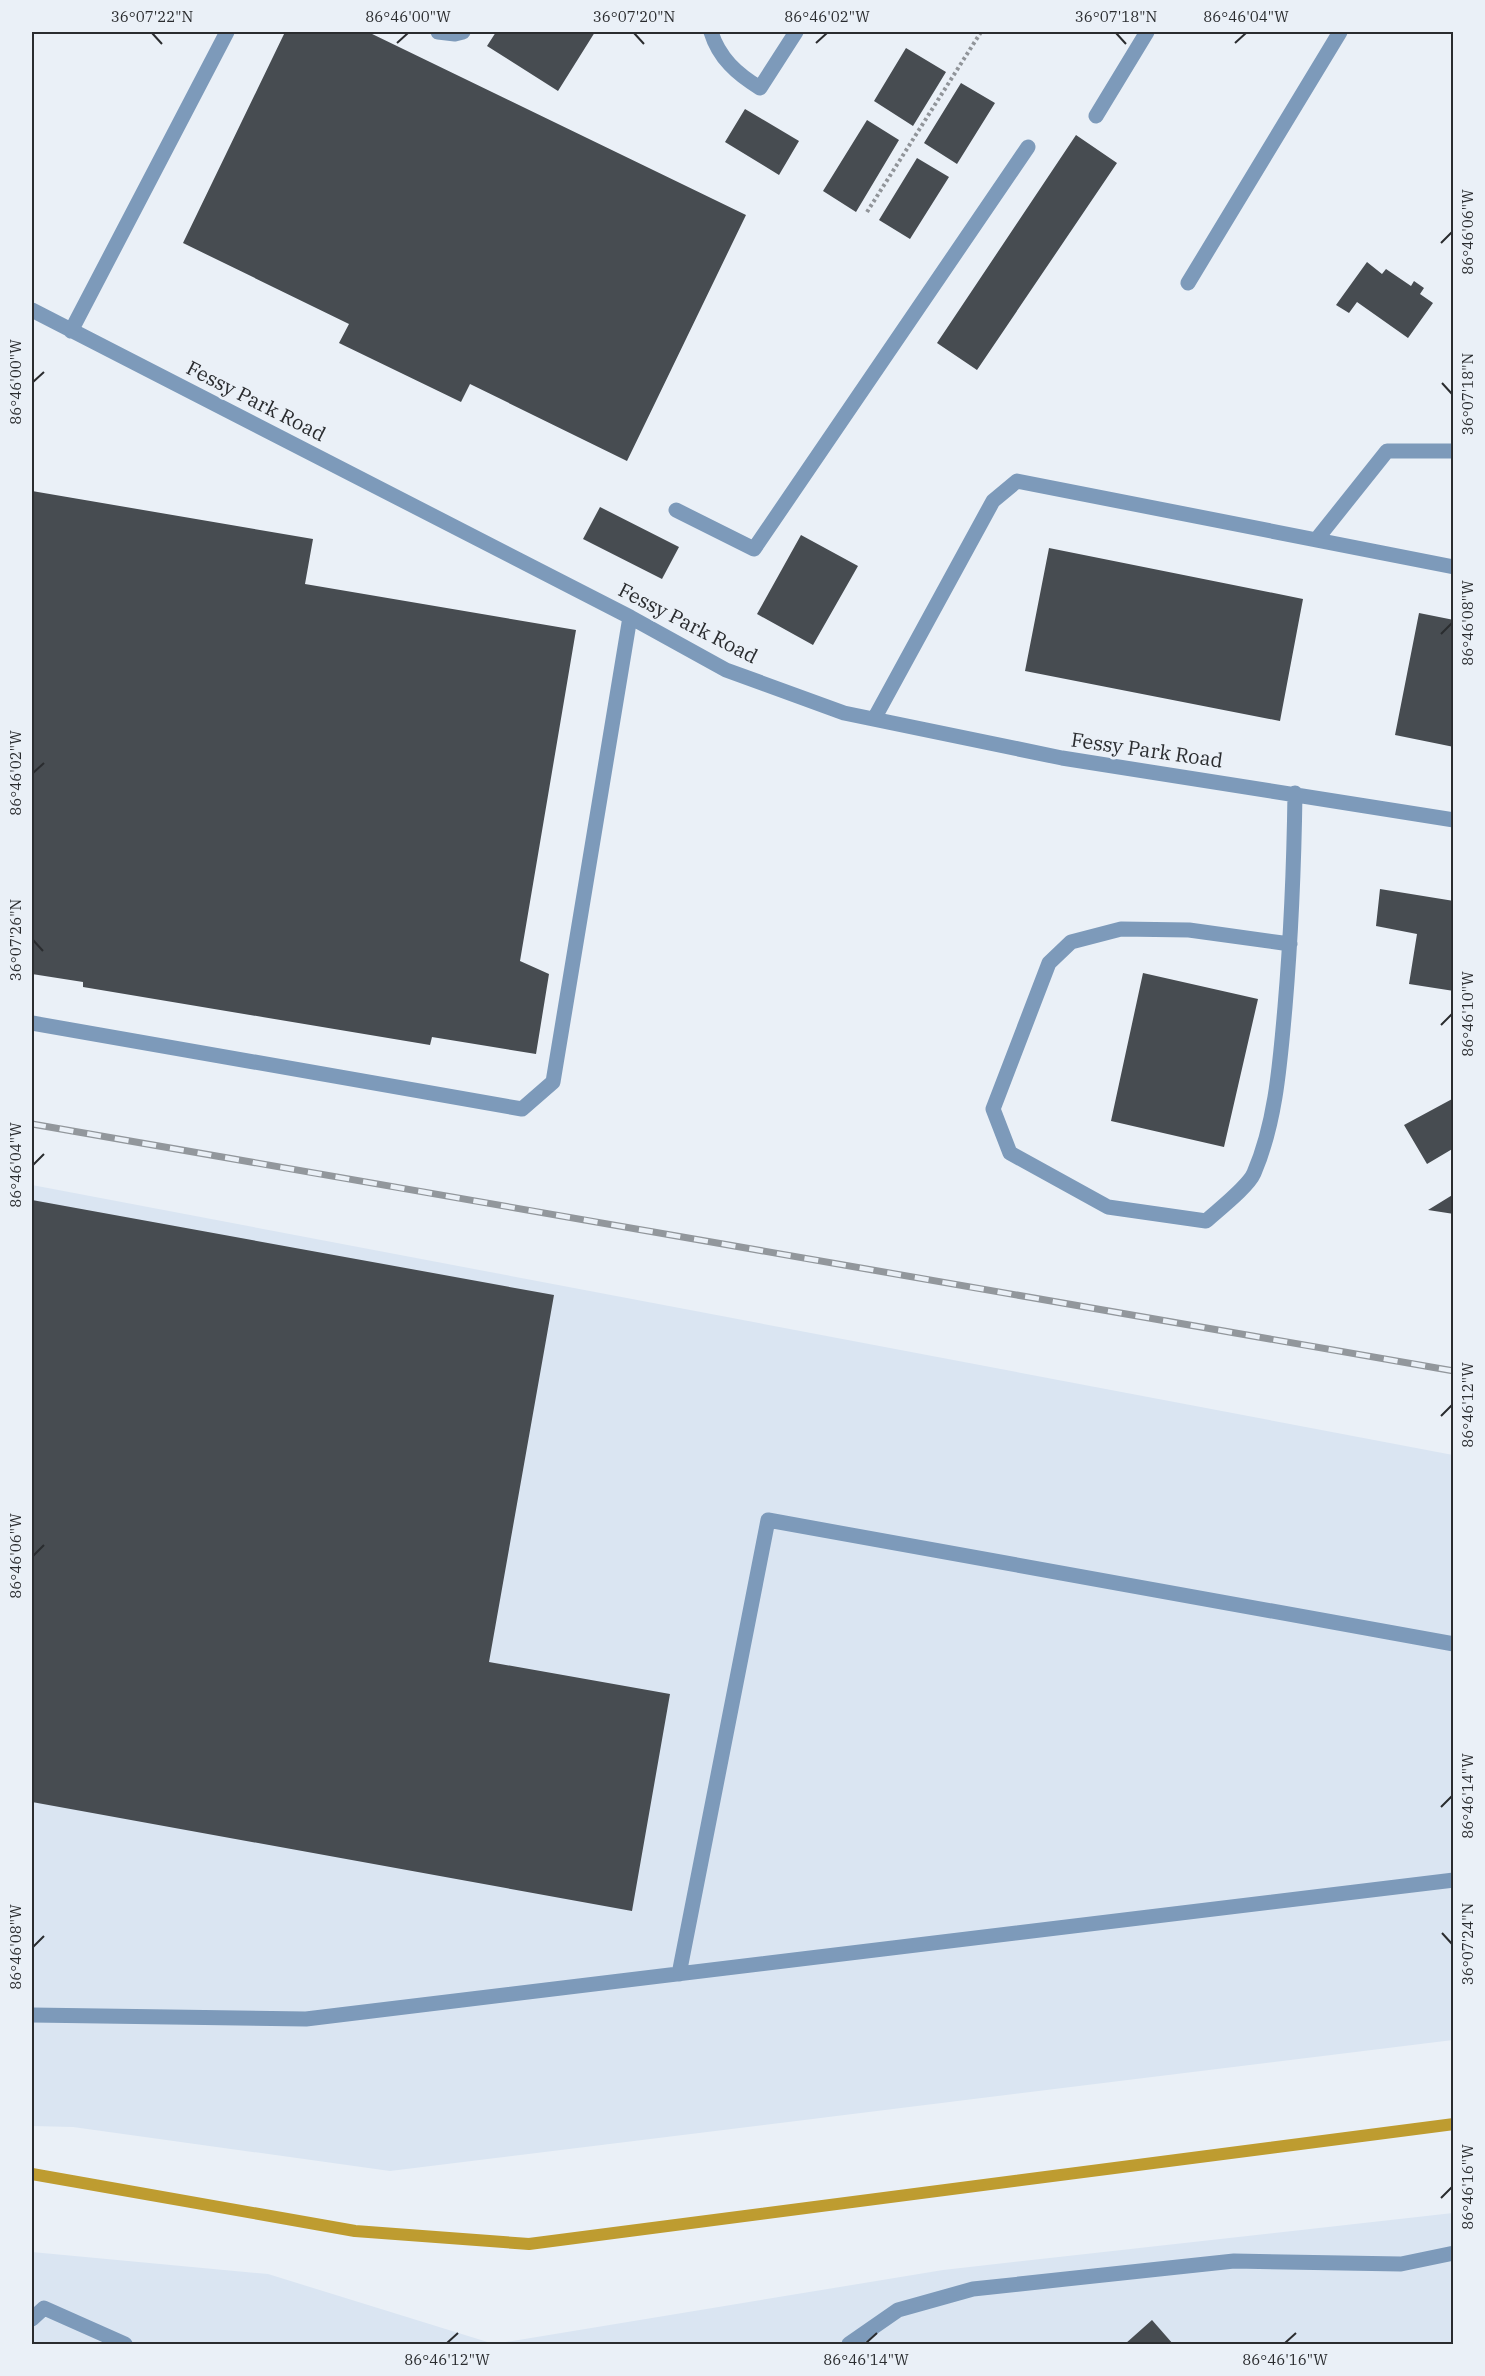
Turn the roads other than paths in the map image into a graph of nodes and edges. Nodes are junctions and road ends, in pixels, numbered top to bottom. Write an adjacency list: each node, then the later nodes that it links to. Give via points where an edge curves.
1 (227, 32): 12 (street)
2 (438, 32): 3 (street)
3 (463, 32)
4 (711, 32): 5 (street, via 718,51 730,65 760,88)
5 (796, 32)
6 (1147, 32): 8 (street)
7 (1340, 32): 10 (street)
8 (1096, 116)
9 (1028, 147): 14 (street, via 754,549)
10 (1188, 283)
11 (32, 310): 12 (street, Fessy Park Road)
12 (71, 331): 17 (street, Fessy Park Road)
13 (1454, 451): 15 (street, via 1387,451)
14 (676, 510)
15 (1316, 540): 16 (street); 18 (street, via 1017,481 993,501)
16 (1454, 567)
17 (630, 617): 18 (street, Fessy Park Road, via 726,670 844,713); 22 (street, via 554,1082 522,1109)
18 (874, 719): 19 (street, Fessy Park Road, via 1062,758)
19 (1294, 793): 20 (street, Fessy Park Road); 21 (street)
20 (1454, 820)
21 (1290, 944): 21 (street, via 1281,1053 1270,1118 1253,1176 1206,1221 1108,1207 1010,1153 993,1108 1049,963 1071,942 1120,929 1189,930)
22 (32, 1023)
23 (1454, 1644): 25 (street, via 768,1520)
24 (1454, 1880): 25 (street)
25 (679, 1974): 26 (street, via 306,2019)
26 (32, 2015)
27 (1454, 2253): 30 (street, via 1401,2264 1234,2261 973,2289 898,2310)
28 (32, 2319): 29 (street, via 44,2308)
29 (125, 2344)
30 (849, 2344)

